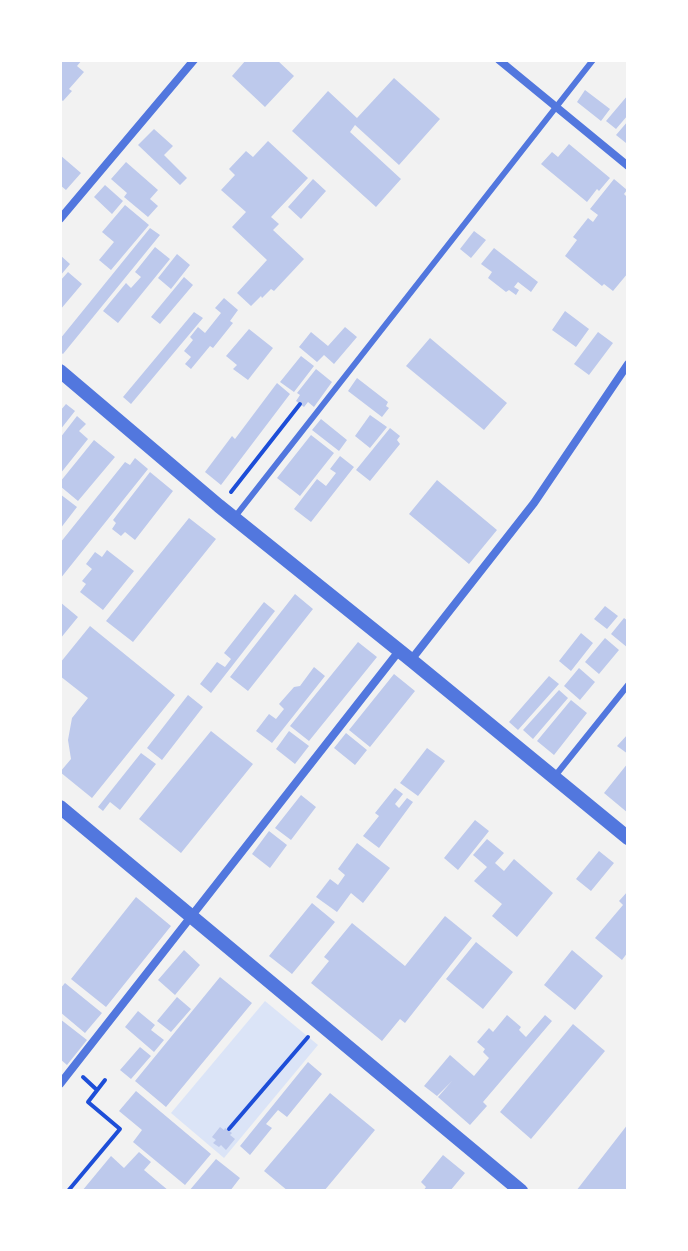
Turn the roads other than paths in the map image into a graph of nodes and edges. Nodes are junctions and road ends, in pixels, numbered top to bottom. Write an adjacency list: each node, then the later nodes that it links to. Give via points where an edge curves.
1 (194, 60): 6 (street)
2 (499, 60): 4 (street)
3 (593, 60): 4 (lane)
4 (556, 106): 5 (street); 9 (lane)
5 (628, 166)
6 (60, 219)
7 (628, 364): 11 (street, via 534,503)
8 (60, 371): 9 (street)
9 (234, 518): 10 (street)
10 (399, 651): 11 (street); 16 (street)
11 (411, 660): 13 (street)
12 (628, 685): 13 (lane)
13 (554, 777): 15 (street)
14 (60, 807): 16 (street)
15 (628, 838)
16 (191, 916): 17 (street); 18 (street)
17 (60, 1084)
18 (521, 1191)

